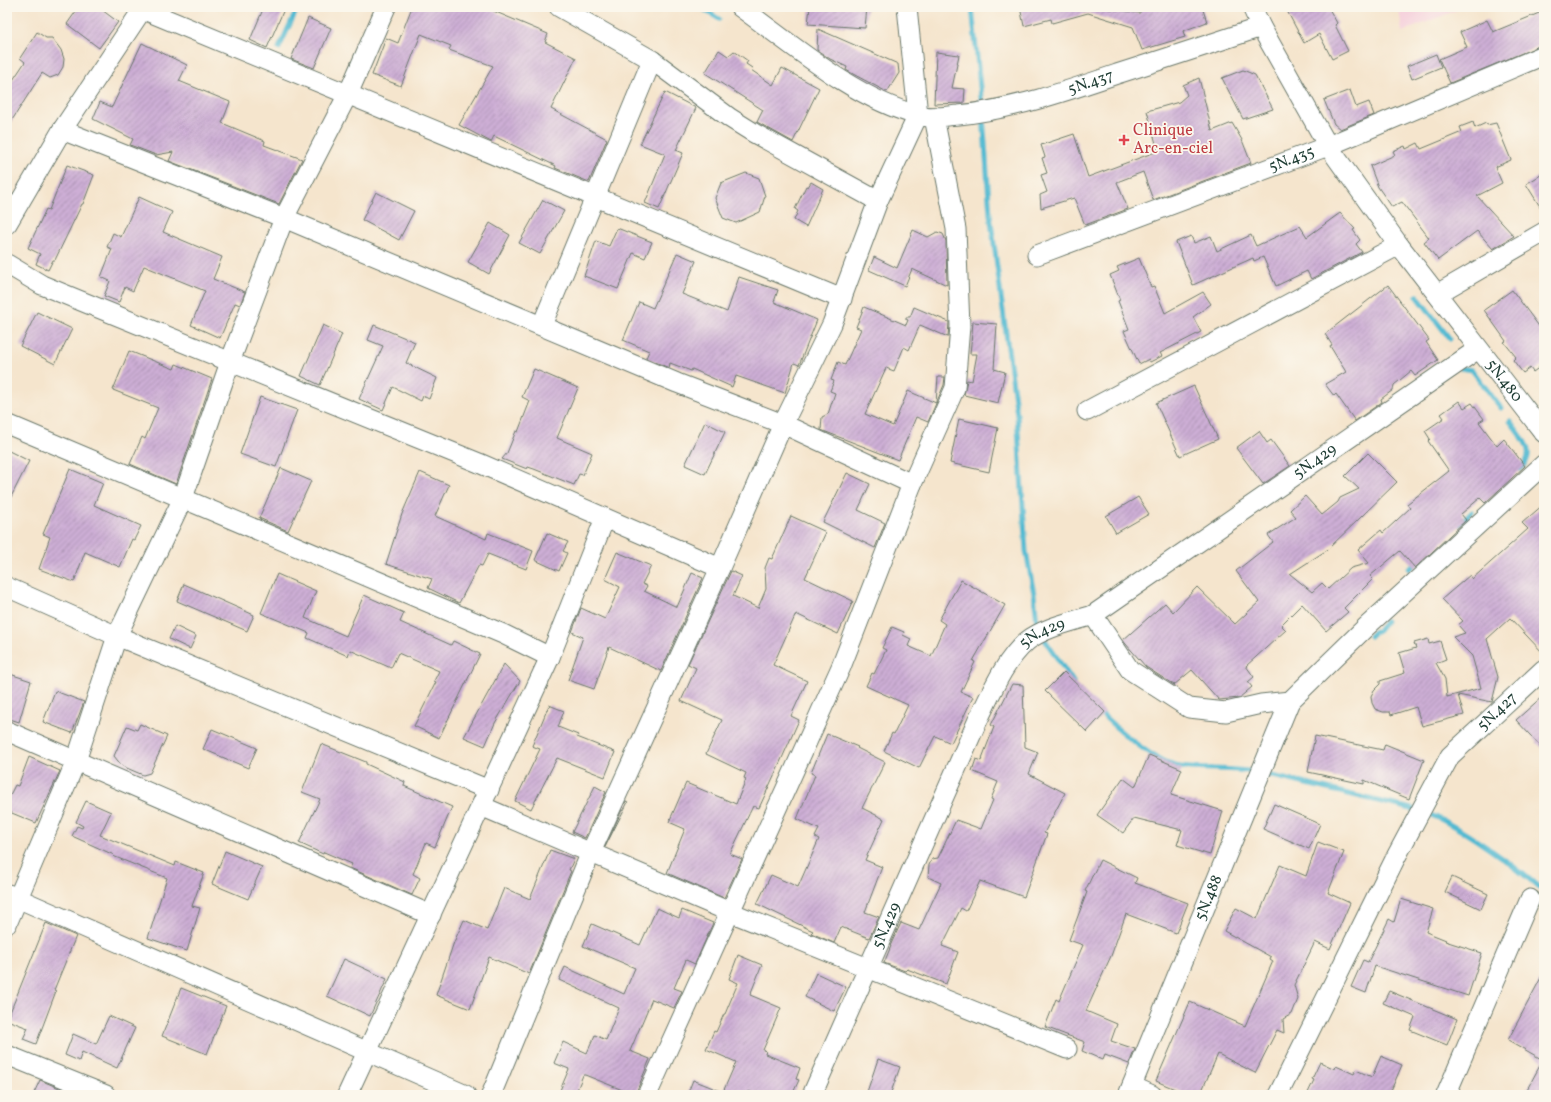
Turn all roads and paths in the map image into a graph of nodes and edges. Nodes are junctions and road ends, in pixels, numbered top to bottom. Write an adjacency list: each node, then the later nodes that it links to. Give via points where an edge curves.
1 (386, 7): 10 (street)
2 (559, 7): 9 (street)
3 (740, 7): 11 (street, via 827,70 858,89 890,105)
4 (907, 7): 11 (street)
5 (1252, 7): 7 (street, 5N.480)
6 (141, 8): 10 (street); 12 (street)
7 (1261, 27): 11 (street, 5N.437, via 1035,101 989,112); 13 (street, 5N.480)
8 (1544, 56): 13 (street, 5N.435)
9 (652, 60): 14 (street); 15 (street, via 748,129)
10 (348, 94): 14 (street); 16 (street)
11 (926, 116): 15 (street); 32 (street, via 956,229 960,326 955,388)
12 (62, 130): 16 (street); 17 (street)
13 (1328, 146): 19 (street, 5N.480); 20 (street, 5N.435)
14 (595, 196): 23 (street); 24 (street)
15 (878, 202): 23 (street)
16 (284, 218): 24 (street); 26 (street)
17 (7, 224)
18 (1544, 232): 22 (street)
19 (1399, 245): 22 (street, 5N.480); 27 (street)
20 (1037, 255)
21 (7, 264): 26 (street, via 42,285)
22 (1437, 294): 25 (street, 5N.480)
23 (842, 299): 29 (street)
24 (542, 325): 29 (street)
25 (1478, 349): 30 (street, 5N.480); 37 (street, 5N.429)
26 (230, 362): 33 (street); 34 (street)
27 (1087, 411)
28 (7, 424): 33 (street)
29 (783, 424): 32 (street); 35 (street)
30 (1544, 433)
31 (1544, 464): 41 (street, via 1366,627)
32 (912, 484): 48 (street, via 841,667)
33 (183, 498): 38 (street); 39 (street, via 503,634)
34 (605, 518): 35 (street); 39 (street)
35 (720, 568): 45 (street)
36 (7, 587): 38 (street)
37 (1093, 615): 41 (street, via 1130,670 1189,708 1226,712 1260,704); 51 (street, 5N.429, via 1052,628 1028,641 1004,667)
38 (117, 636): 43 (street); 44 (street)
39 (550, 657): 44 (street)
40 (1544, 668): 63 (street, 5N.427, via 1450,756 1397,855)
41 (1290, 701): 55 (street, 5N.488)
42 (7, 731): 43 (street)
43 (76, 761): 46 (street); 49 (street)
44 (485, 798): 45 (street); 49 (street)
45 (591, 852): 48 (street); 59 (street)
46 (13, 896): 50 (street); 53 (street)
47 (1530, 899): 64 (street)
48 (730, 912): 51 (street); 60 (street)
49 (431, 915): 53 (street)
50 (7, 924)
51 (868, 968): 52 (street); 61 (street, 5N.429)
52 (1067, 1049)
53 (367, 1052): 57 (street); 58 (street)
54 (7, 1055): 56 (street)
55 (1130, 1091): 62 (street)
56 (106, 1095)
57 (347, 1095)
58 (466, 1095)
59 (491, 1095)
60 (647, 1095)
61 (812, 1095)
62 (1152, 1095)
63 (1278, 1095)
64 (1446, 1095)

